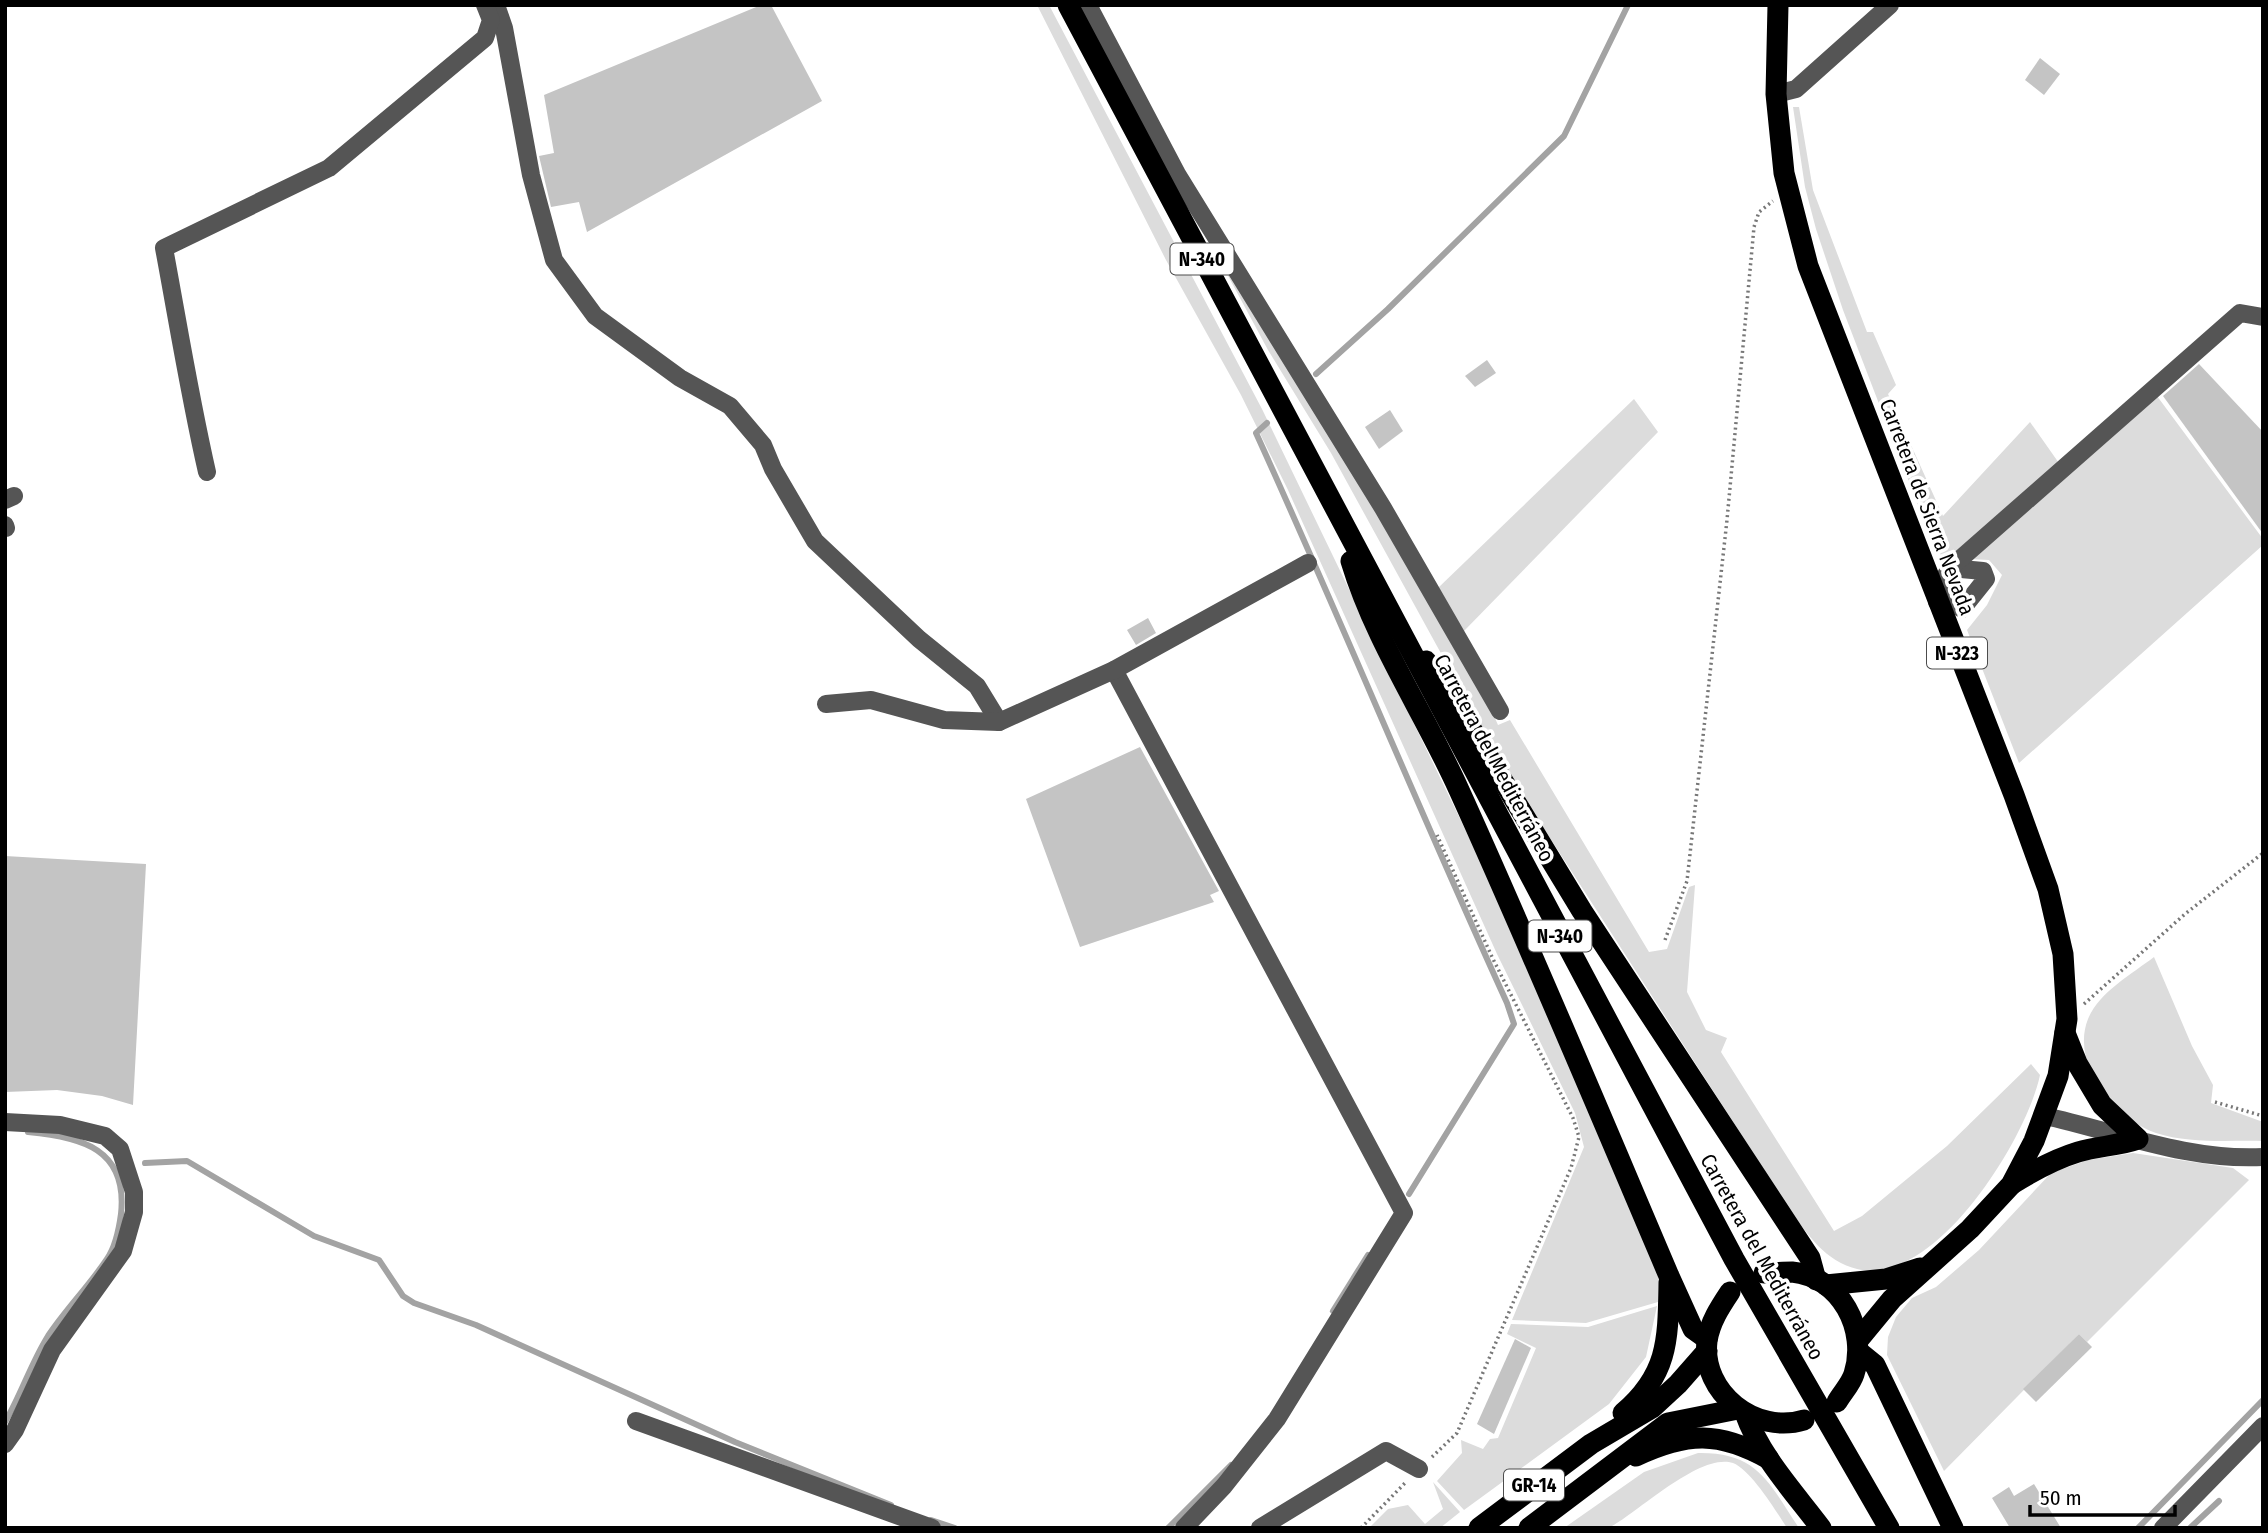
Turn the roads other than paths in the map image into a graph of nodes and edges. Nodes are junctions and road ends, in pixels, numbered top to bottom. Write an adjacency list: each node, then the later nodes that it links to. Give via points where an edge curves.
1 (485, 5): 9 (street, via 491,20 485,38 329,168 164,247 187,389)
2 (496, 5): 18 (street, via 531,175 554,260 595,316 680,377 730,406 763,445 815,541 919,639 977,686)
3 (1068, 5): 10 (highway, Carretera del Mediterráneo / N-340)
4 (1088, 5): 17 (street, via 1171,162)
5 (1778, 5): 7 (highway, Carretera de Sierra Nevada / N-323)
6 (1890, 5): 7 (street, via 1796,89)
7 (1776, 94): 13 (highway, Carretera de Sierra Nevada / N-323, via 1788,190 1808,266)
8 (2263, 317): 12 (street, via 2241,313)
9 (207, 472)
10 (1336, 512): 14 (highway, Carretera del Mediterráneo / N-340); 27 (highway, via 1361,596 1436,739 1497,873)
11 (1308, 563): 15 (street)
12 (1950, 568): 13 (street); 13 (street, via 1983,571 1986,579 1962,609)
13 (1945, 597): 19 (highway, Carretera de Sierra Nevada / N-323, via 2048,889 2063,954)
14 (1388, 612): 28 (highway, via 1447,689 1582,911 1810,1258); 48 (highway, Carretera del Mediterráneo / N-340, via 1734,1259)
15 (1114, 670): 18 (street); 43 (street, via 1404,1213 1277,1419)
16 (826, 704): 18 (street, via 871,700 944,720)
17 (1500, 711)
18 (999, 722)
19 (2066, 1026): 20 (highway, Carretera de Sierra Nevada / N-323, via 2058,1076); 22 (highway, via 2077,1063 2102,1105)
20 (2045, 1116): 22 (street); 24 (highway, Carretera de Sierra Nevada / N-323)
21 (5, 1122): 37 (street, via 60,1125 106,1136 120,1149 134,1192 134,1212 123,1251 52,1350)
22 (2138, 1139): 23 (street, via 2206,1155); 24 (highway, via 2079,1152)
23 (2263, 1157)
24 (2011, 1185): 25 (highway, Carretera de Sierra Nevada / N-323, via 1970,1229)
25 (1926, 1266): 28 (highway, Carretera de Sierra Nevada / N-323, via 1886,1279); 31 (highway, Carretera de Sierra Nevada / N-323)
26 (1765, 1273): 28 (highway, Carretera de Sierra Nevada, via 1793,1272)
27 (1669, 1276): 30 (highway, via 1693,1329); 38 (highway, via 1668,1335 1659,1366 1644,1395)
28 (1821, 1282): 31 (highway, via 1842,1300 1853,1319)
29 (1730, 1292): 30 (highway, via 1714,1316)
30 (1707, 1345): 33 (highway, via 1721,1392); 38 (highway, via 1678,1384 1652,1408)
31 (1859, 1345): 32 (highway, via 1853,1377); 49 (highway, via 1875,1365)
32 (1837, 1402)
33 (1741, 1411): 34 (highway, via 1769,1422); 39 (highway); 40 (highway, via 1668,1423)
34 (1804, 1420)
35 (636, 1421): 42 (street)
36 (2263, 1426): 50 (street)
37 (5, 1444)
38 (1591, 1444): 45 (highway, GR-14)
39 (1769, 1459): 40 (highway, via 1728,1441 1698,1436 1672,1441); 47 (highway)
40 (1618, 1463): 46 (highway, GR-14)
41 (1419, 1469): 44 (street, via 1386,1451)
42 (932, 1528)
43 (1184, 1528)
44 (1260, 1528)
45 (1479, 1528)
46 (1529, 1528)
47 (1821, 1528)
48 (1889, 1528)
49 (1953, 1528)
50 (2163, 1528)

